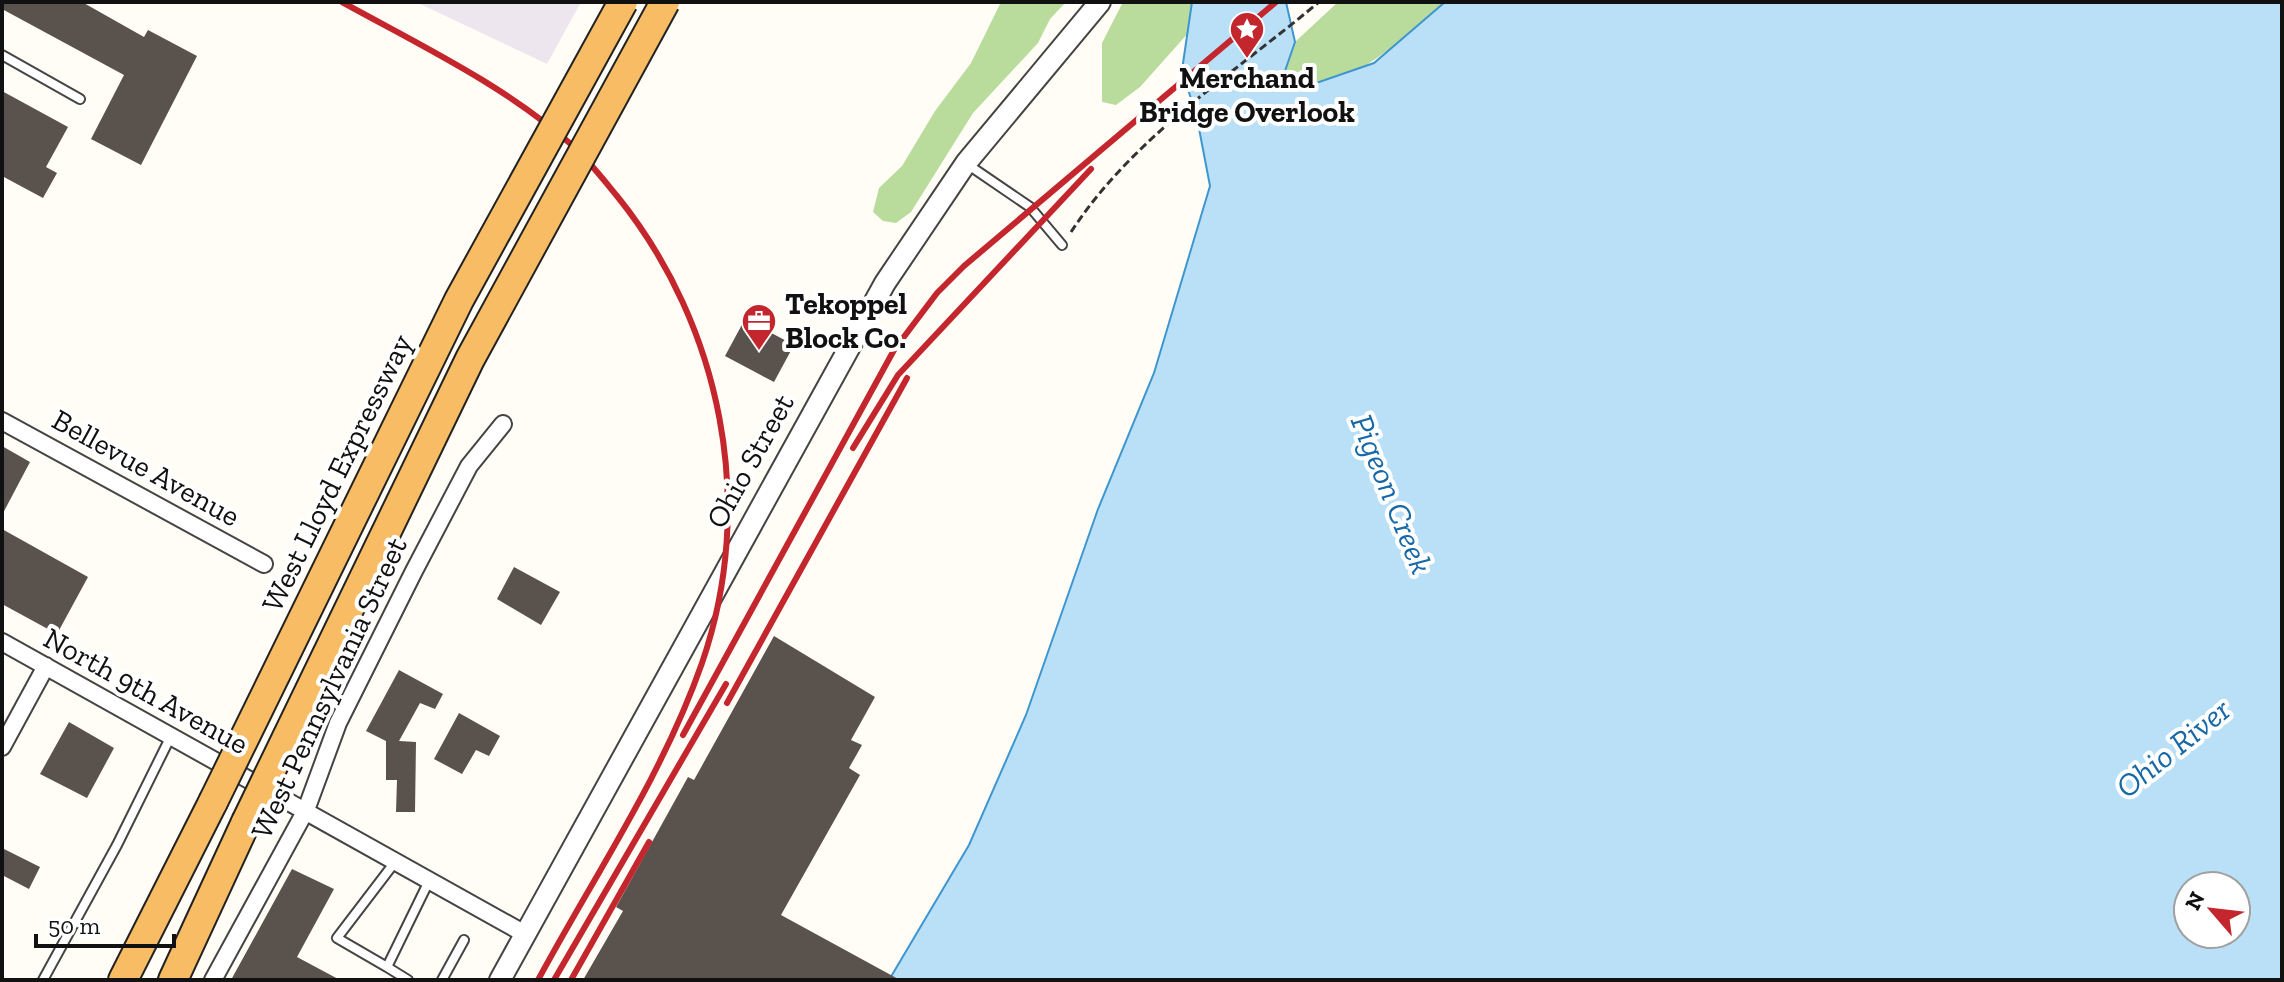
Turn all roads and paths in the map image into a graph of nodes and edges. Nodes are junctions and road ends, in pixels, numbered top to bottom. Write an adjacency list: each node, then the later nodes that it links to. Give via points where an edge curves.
1 (623, 2): 23 (highway, West Lloyd Expressway, bridge, via 459,300)
2 (665, 2): 24 (highway, bridge, via 470,359)
3 (1100, 2): 7 (street, Ohio Street)
4 (1319, 2): 8 (path, via 1142,146 1089,204)
5 (2, 55): 6 (lane)
6 (80, 99)
7 (966, 163): 8 (lane, via 1030,207); 19 (street, Ohio Street, via 847,345)
8 (1062, 245)
9 (2, 421): 11 (street, Bellevue Avenue)
10 (503, 424): 16 (street, West Pennsylvania Street, via 469,466 414,571 338,723)
11 (264, 564)
12 (2, 642): 13 (street, North 9th Avenue)
13 (46, 666): 14 (street, North 9th Avenue); 15 (street)
14 (170, 738): 16 (street, North 9th Avenue); 22 (lane)
15 (2, 747)
16 (306, 810): 17 (street, North 9th Avenue); 25 (street, West Pennsylvania Street)
17 (396, 861): 18 (street, North 9th Avenue); 21 (lane, via 337,938)
18 (430, 880): 19 (street, North 9th Avenue); 21 (lane)
19 (525, 934): 28 (street, Ohio Street)
20 (464, 940): 27 (lane)
21 (387, 967): 26 (lane)
22 (43, 980)
23 (123, 980)
24 (173, 980)
25 (213, 980)
26 (408, 980)
27 (442, 980)
28 (500, 980)

